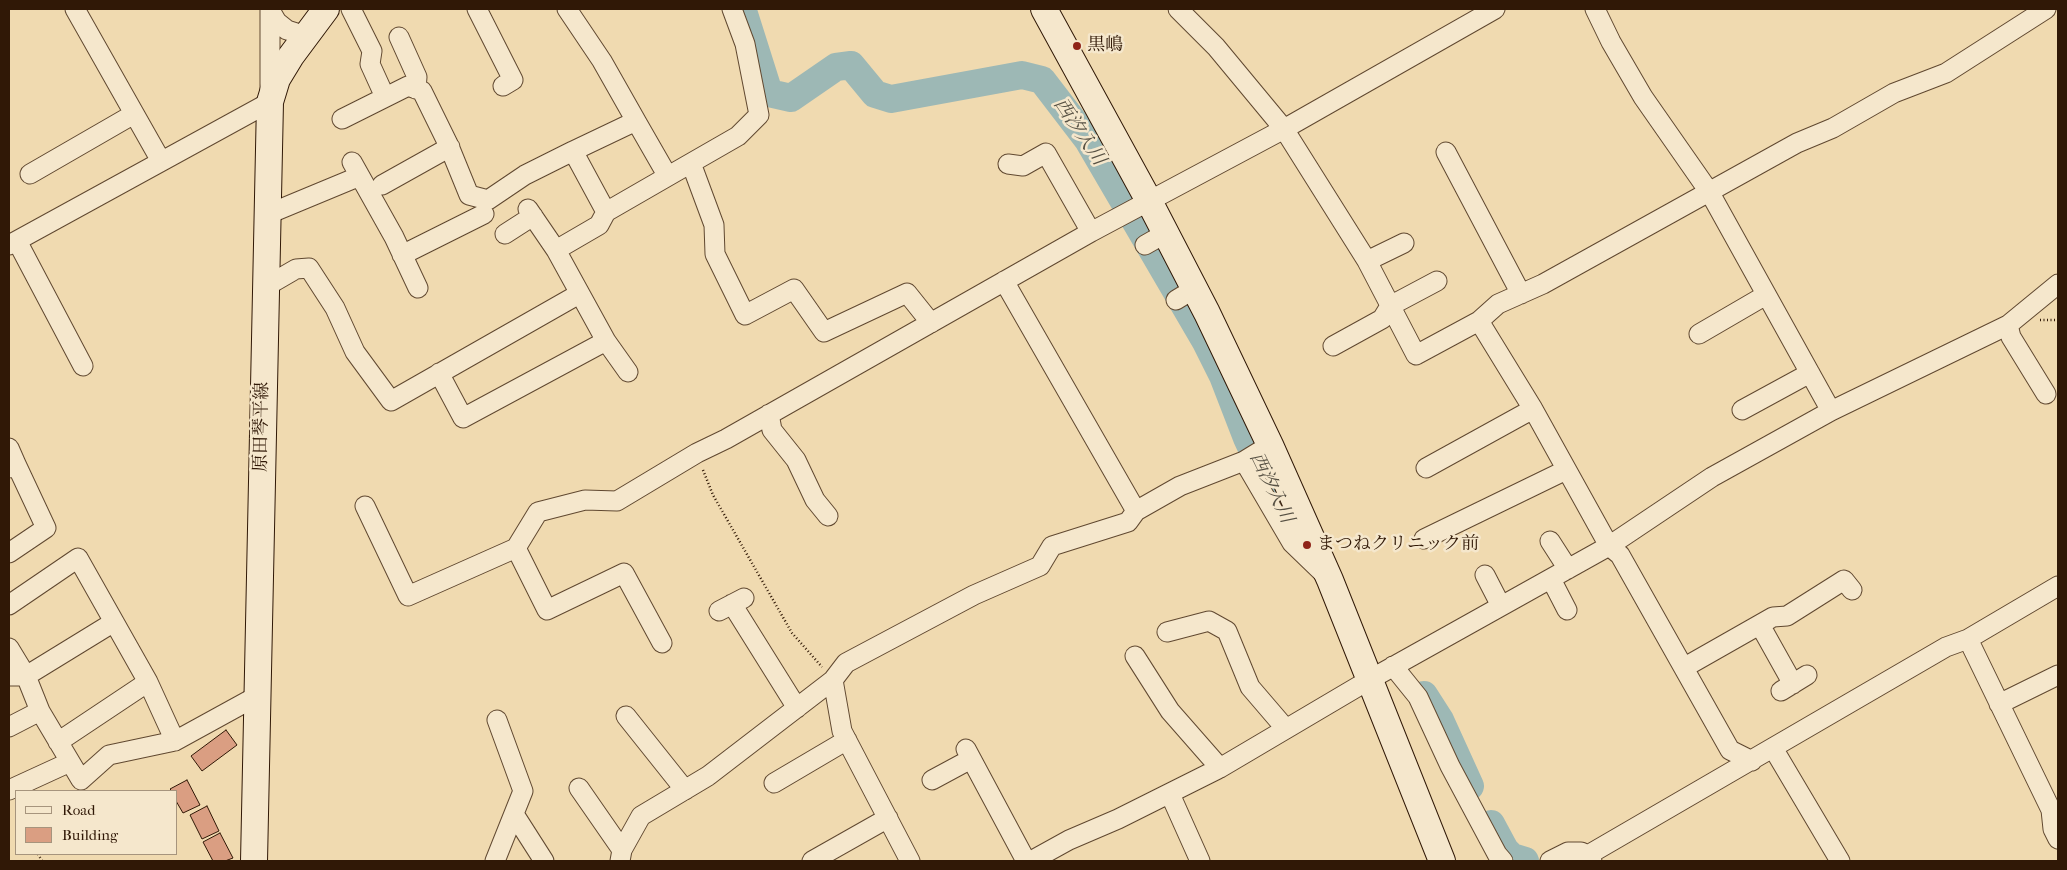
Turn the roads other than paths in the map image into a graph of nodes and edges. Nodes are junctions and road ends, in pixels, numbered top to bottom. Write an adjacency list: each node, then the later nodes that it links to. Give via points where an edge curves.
1 (75, 9): 19 (street)
2 (326, 9): 13 (street, 原田琴平線)
3 (351, 9): 17 (street, via 372,52 370,64)
4 (477, 9): 15 (street)
5 (568, 9): 21 (street)
6 (732, 9): 27 (street, via 745,44 759,115 738,136)
7 (1044, 9): 33 (street)
8 (1178, 9): 22 (street, via 1216,47)
9 (1495, 9): 22 (street)
10 (1595, 9): 32 (street, via 1643,98)
11 (2046, 9): 32 (street, via 1946,72 1894,93)
12 (270, 10): 13 (street, via 287,30); 18 (street)
13 (306, 36): 18 (street, 原田琴平線, via 277,79)
14 (399, 37): 16 (street, via 417,78)
15 (514, 80)
16 (416, 89): 17 (street, via 408,86); 23 (street, via 422,92)
17 (385, 98): 20 (street)
18 (270, 102): 26 (street); 36 (street, 原田琴平線)
19 (134, 114): 26 (street); 29 (street)
20 (342, 118)
21 (636, 121): 24 (street); 30 (street)
22 (1284, 129): 33 (street); 43 (street)
23 (450, 147): 24 (street, via 469,195 488,200 525,175); 31 (street)
24 (573, 151): 34 (street)
25 (1446, 152): 50 (street, via 1464,204)
26 (161, 161): 39 (street)
27 (691, 163): 30 (street); 54 (street, via 714,225 715,254 745,315 794,289 824,332 907,293)
28 (1008, 164): 37 (street, via 1023,166 1046,153)
29 (30, 174)
30 (667, 175): 34 (street)
31 (382, 185)
32 (1710, 193): 50 (street); 51 (street)
33 (1136, 207): 37 (street); 68 (street, via 1214,348)
34 (606, 212): 41 (street, via 599,225)
35 (484, 214): 42 (street)
36 (266, 215): 42 (street, via 356,169); 47 (street, 原田琴平線)
37 (1091, 232): 44 (street)
38 (505, 234): 41 (street, via 531,213)
39 (13, 243): 59 (street)
40 (1404, 243): 43 (street)
41 (556, 250): 49 (street)
42 (402, 256): 48 (street)
43 (1367, 261): 52 (street)
44 (1004, 281): 54 (street); 73 (street)
45 (1437, 281): 52 (street)
46 (2058, 284): 55 (street)
47 (265, 287): 61 (street, via 296,270 309,268 335,308 355,352 391,401); 104 (street, 原田琴平線)
48 (418, 288)
49 (579, 294): 57 (street); 61 (street)
50 (1521, 294): 53 (street, via 1498,304)
51 (1766, 295): 56 (street); 62 (street)
52 (1390, 306): 53 (street, via 1416,355); 58 (street, via 1382,319)
53 (1479, 321): 64 (street)
54 (931, 323): 67 (street)
55 (2008, 325): 63 (street, via 2011,337); 66 (street)
56 (1699, 334)
57 (606, 342): 60 (street); 61 (street, via 463,418)
58 (1333, 346)
59 (83, 366)
60 (628, 372)
61 (439, 373)
62 (1810, 373): 65 (street); 66 (street)
63 (2046, 394)
64 (1533, 409): 70 (street); 71 (street)
65 (1742, 410)
66 (1831, 411): 77 (street, via 1712,477)
67 (770, 414): 74 (street, via 772,430 796,460 815,500); 78 (street, via 616,501 585,500 538,512)
68 (1256, 453): 73 (street, via 1180,486); 101 (street, via 1330,580)
69 (11, 460): 79 (street, via 46,528)
70 (1426, 468)
71 (1566, 470): 75 (street); 77 (street)
72 (365, 506): 78 (street, via 408,596)
73 (1136, 511): 100 (street, via 1128,522 1052,546 1040,566 974,595 846,663)
74 (828, 516)
75 (1424, 539)
76 (1550, 541): 80 (street)
77 (1609, 546): 80 (street); 97 (street, via 1620,555)
78 (516, 548): 93 (street, via 547,610 624,573)
79 (9, 553)
80 (1568, 569): 82 (street)
81 (1485, 575): 87 (street)
82 (1550, 579): 87 (street); 88 (street)
83 (2058, 586): 92 (street)
84 (1852, 590): 90 (street, via 1844,580 1787,616 1773,617)
85 (732, 604): 106 (street)
86 (9, 605): 89 (street, via 78,558)
87 (1501, 606): 96 (street)
88 (1567, 610)
89 (114, 622): 99 (street); 102 (street)
90 (1760, 625): 97 (street); 103 (street)
91 (1167, 632): 111 (street, via 1208,621 1227,632 1250,687)
92 (1968, 639): 105 (street); 115 (street, via 1946,647)
93 (662, 643)
94 (9, 648): 99 (street)
95 (1134, 656): 118 (street, via 1170,711)
96 (1393, 666): 101 (street); 139 (street, via 1418,698 1450,766)
97 (1685, 667): 116 (street, via 1730,750)
98 (2058, 675): 105 (street)
99 (17, 676): 107 (street)
100 (833, 680): 106 (street); 112 (street, via 842,731)
101 (1369, 680): 111 (street); 138 (street)
102 (148, 682): 113 (street); 114 (street)
103 (1794, 683)
104 (257, 696): 113 (street); 131 (street, 原田琴平線)
105 (1999, 704): 127 (street, via 2051,810 2053,829)
106 (797, 708): 123 (street)
107 (40, 711): 110 (street); 114 (street)
108 (626, 716): 123 (street)
109 (497, 720): 125 (street, via 523,791)
110 (9, 727)
111 (1286, 729): 118 (street)
112 (847, 740): 120 (street); 126 (street)
113 (175, 741): 117 (street, via 110,755 81,780)
114 (58, 742): 117 (street)
115 (1772, 748): 116 (street); 141 (street)
116 (1752, 761): 130 (street)
117 (70, 762): 122 (street)
118 (1220, 768): 124 (street)
119 (932, 780): 136 (street, via 969,754)
120 (774, 783)
121 (579, 788): 128 (street)
122 (9, 790)
123 (685, 790): 128 (street, via 641,816)
124 (1170, 794): 129 (street, via 1068,840); 137 (street)
125 (514, 814): 132 (street); 133 (street)
126 (888, 818): 134 (street); 135 (street)
127 (2058, 839)
128 (621, 856)
129 (1043, 858)
130 (1590, 858): 140 (street, via 1581,852 1568,852)
131 (254, 861)
132 (495, 861)
133 (544, 861)
134 (812, 861)
135 (910, 861)
136 (1026, 861)
137 (1200, 861)
138 (1442, 861)
139 (1503, 861)
140 (1550, 861)
141 (1840, 861)

